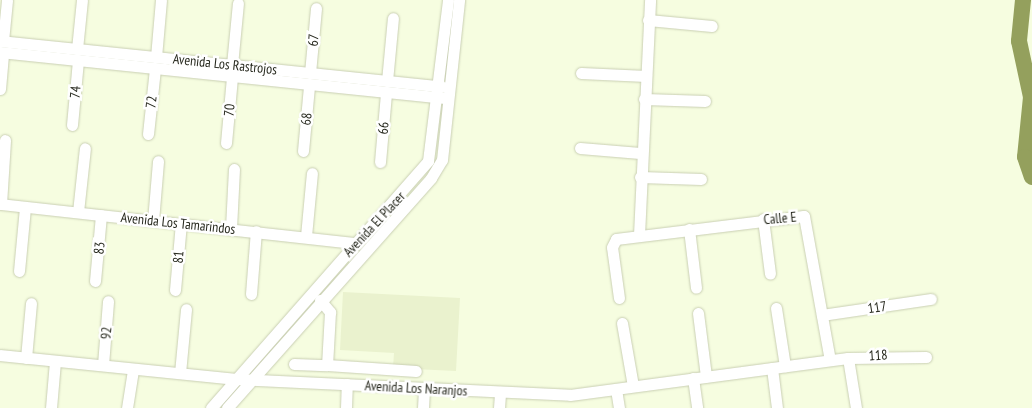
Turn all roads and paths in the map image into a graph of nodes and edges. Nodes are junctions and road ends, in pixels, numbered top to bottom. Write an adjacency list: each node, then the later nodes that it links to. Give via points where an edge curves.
1 (7, 0): 13 (street)
2 (82, 0): 14 (street, 74)
3 (161, 0): 15 (street)
4 (448, 0): 25 (street, Avenida El Placer)
5 (459, 0): 26 (street, Avenida El Placer)
6 (638, 0): 7 (street)
7 (650, 0): 11 (street)
8 (238, 3): 16 (street)
9 (316, 8): 18 (street, 67)
10 (393, 18): 22 (street)
11 (648, 20): 12 (street); 20 (street)
12 (712, 26)
13 (1, 47): 14 (street, Avenida Los Rastrojos); 24 (street)
14 (77, 54): 15 (street, Avenida Los Rastrojos); 17 (street, Avenida Los Rastrojos); 30 (street, 74)
15 (156, 57): 16 (street, Avenida Los Rastrojos)
16 (232, 65): 18 (street, Avenida Los Rastrojos)
17 (154, 69): 21 (street, Avenida Los Rastrojos); 31 (street, 72)
18 (310, 73): 22 (street, Avenida Los Rastrojos)
19 (581, 73): 20 (street)
20 (646, 76): 28 (street)
21 (232, 77): 23 (street, Avenida Los Rastrojos); 33 (street, 70)
22 (387, 81): 25 (street, Avenida Los Rastrojos)
23 (309, 86): 27 (street, Avenida Los Rastrojos); 36 (street, 68)
24 (0, 89)
25 (436, 92): 26 (street, Avenida Los Rastrojos); 27 (street, Avenida Los Rastrojos); 56 (street, Avenida El Placer, via 428,160)
26 (449, 93): 65 (street, Avenida El Placer, via 442,160 431,178)
27 (386, 94): 39 (street, 66)
28 (644, 99): 29 (street); 37 (street)
29 (705, 102)
30 (72, 125)
31 (148, 134)
32 (6, 140): 44 (street)
33 (226, 143)
34 (85, 148): 46 (street)
35 (580, 148): 37 (street)
36 (303, 151)
37 (640, 153): 42 (street)
38 (158, 160): 49 (street)
39 (380, 162)
40 (234, 169): 51 (street)
41 (312, 173): 55 (street)
42 (640, 177): 43 (street); 54 (street)
43 (701, 179)
44 (0, 204): 45 (street, Avenida Los Tamarindos)
45 (25, 206): 46 (street, Avenida Los Tamarindos); 57 (street)
46 (78, 212): 47 (street, Avenida Los Tamarindos)
47 (101, 214): 49 (street, Avenida Los Tamarindos); 59 (street, 83)
48 (763, 219): 52 (street, Calle E); 58 (street); 71 (street, Calle E, via 807,219)
49 (153, 221): 50 (street, Avenida Los Tamarindos)
50 (181, 223): 51 (street, Avenida Los Tamarindos); 61 (street, 81)
51 (231, 228): 53 (street, Avenida Los Tamarindos)
52 (689, 229): 54 (street, Calle E); 60 (street)
53 (256, 231): 55 (street, Avenida Los Tamarindos); 62 (street)
54 (639, 235): 63 (street, Calle E, via 616,239 612,247)
55 (306, 236): 56 (street, Avenida Los Tamarindos)
56 (355, 243): 89 (street, Avenida El Placer)
57 (19, 271)
58 (770, 274)
59 (95, 282)
60 (696, 288)
61 (175, 290)
62 (250, 294)
63 (619, 298)
64 (931, 299): 71 (street, 117)
65 (320, 300): 80 (street, via 330,312); 90 (street, Avenida El Placer)
66 (108, 301): 81 (street, 92)
67 (31, 303): 75 (street)
68 (776, 308): 82 (street)
69 (186, 309): 86 (street)
70 (698, 313): 87 (street)
71 (822, 315): 77 (street, Calle E)
72 (622, 322): 92 (street)
73 (0, 355): 75 (street, Avenida Los Naranjos)
74 (926, 357): 76 (street, 118)
75 (26, 358): 78 (street, Avenida Los Naranjos)
76 (848, 358): 77 (street, 118); 106 (street)
77 (830, 360): 82 (street, Avenida Los Naranjos)
78 (55, 361): 81 (street, Avenida Los Naranjos); 96 (street)
79 (294, 364): 80 (street)
80 (327, 365): 85 (street)
81 (103, 366): 84 (street, Avenida Los Naranjos)
82 (785, 366): 83 (street, Avenida Los Naranjos)
83 (772, 368): 87 (street, Avenida Los Naranjos); 105 (street)
84 (133, 369): 86 (street, Avenida Los Naranjos); 97 (street)
85 (416, 371)
86 (180, 373): 89 (street, Avenida Los Naranjos)
87 (706, 376): 88 (street, Avenida Los Naranjos)
88 (693, 378): 92 (street, Avenida Los Naranjos); 104 (street)
89 (236, 379): 90 (street, Avenida Los Naranjos); 98 (street, Avenida El Placer)
90 (251, 379): 91 (street, Avenida Los Naranjos); 99 (street, Avenida El Placer)
91 (347, 384): 93 (street, Avenida Los Naranjos); 100 (street)
92 (633, 386): 94 (street, Avenida Los Naranjos)
93 (424, 388): 95 (street, Avenida Los Naranjos); 101 (street)
94 (616, 389): 95 (street, Avenida Los Naranjos, via 570,395); 103 (street)
95 (500, 392): 102 (street)
96 (51, 408)
97 (128, 408)
98 (211, 408)
99 (227, 408)
100 (346, 408)
101 (423, 408)
102 (500, 408)
103 (619, 408)
104 (697, 408)
105 (777, 408)
106 (856, 408)

